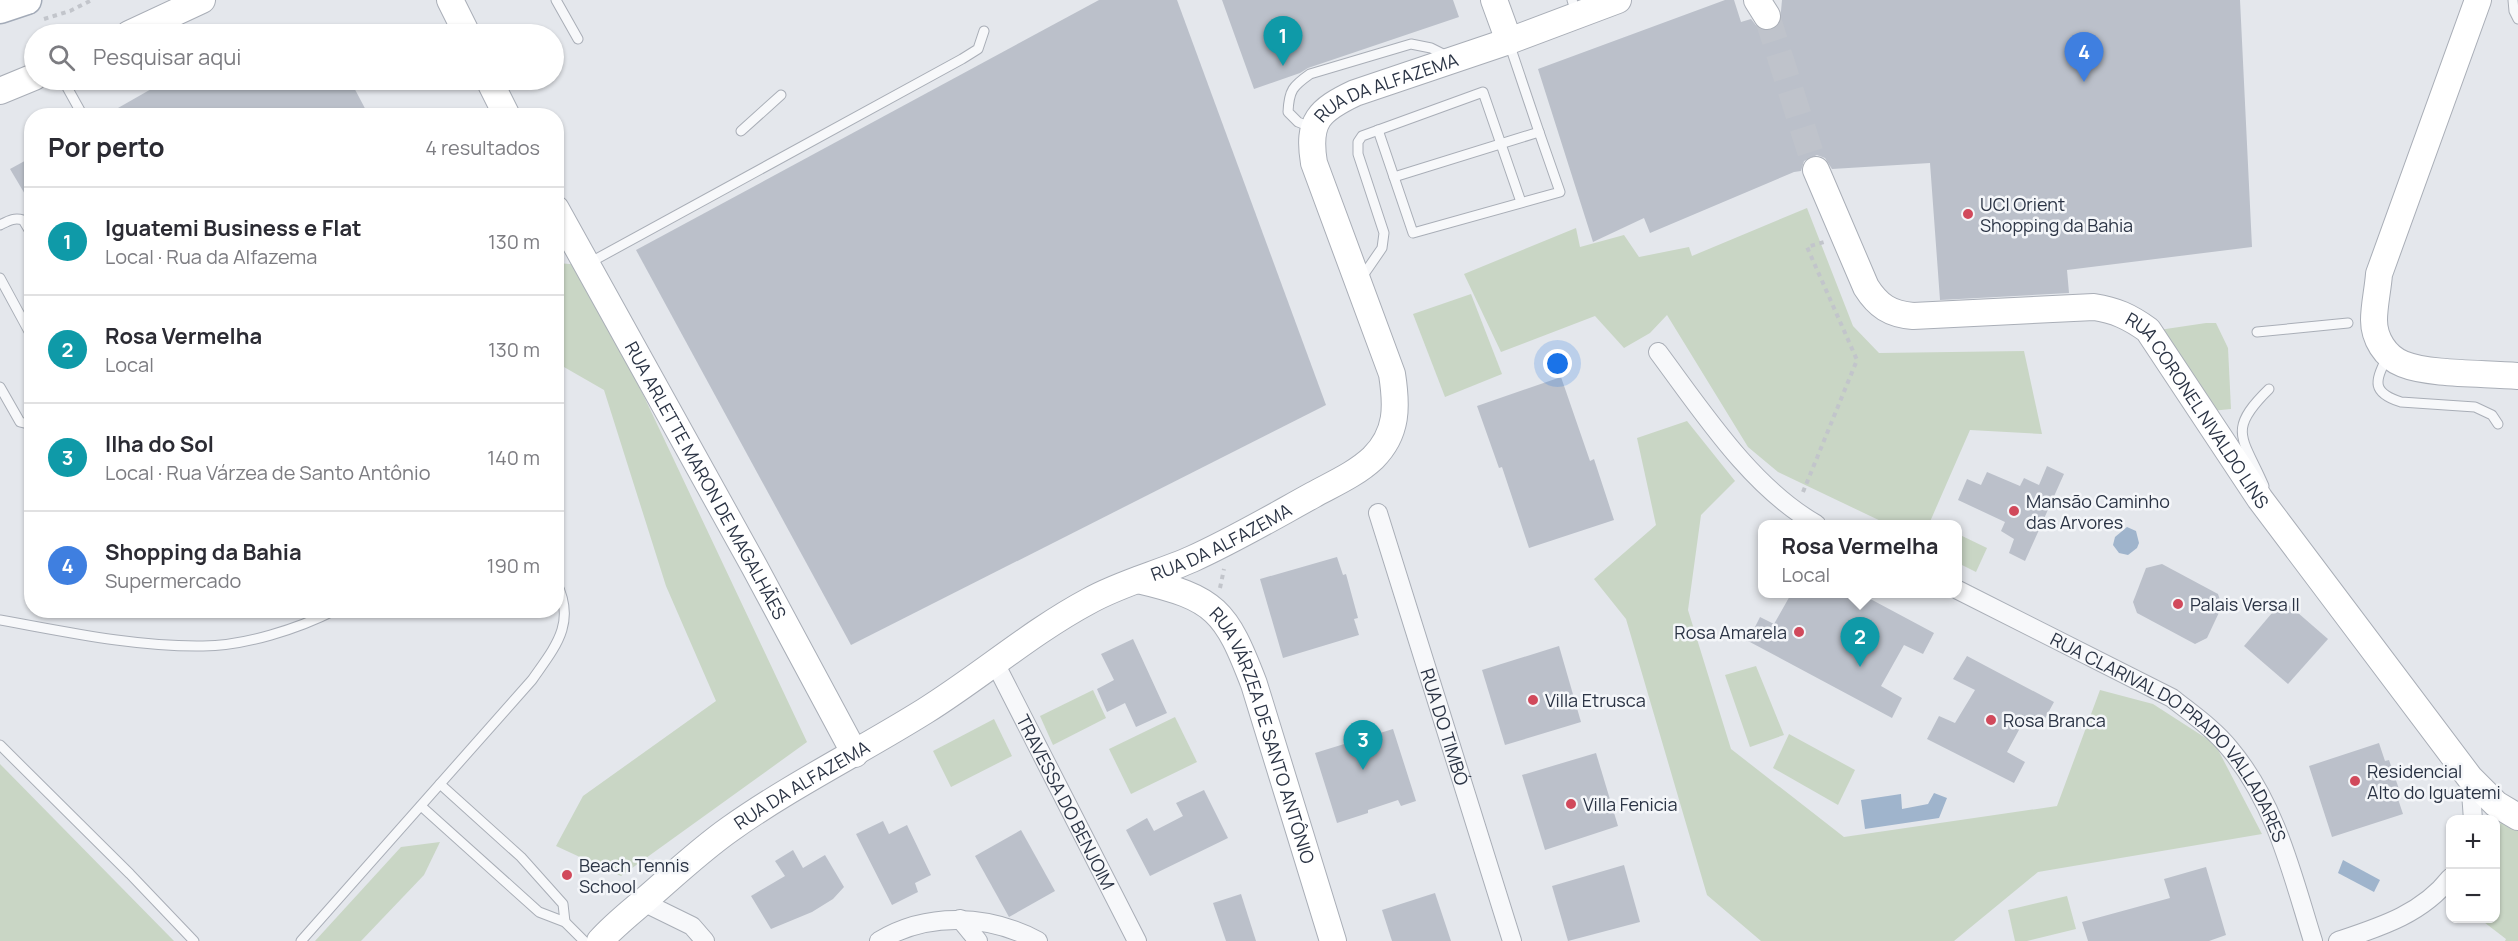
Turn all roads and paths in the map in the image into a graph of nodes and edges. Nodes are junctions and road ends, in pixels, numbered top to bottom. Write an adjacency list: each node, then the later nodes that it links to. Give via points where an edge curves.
1 (27, 0): 10 (main road)
2 (202, 0): 12 (street)
3 (450, 0): 13 (street)
4 (556, 0): 15 (lane)
5 (1494, 0): 16 (street)
6 (1617, 0): 9 (street, RUA DA ALFAZEMA)
7 (2478, 0): 44 (street, via 2379,274 2374,321 2378,340)
8 (2513, 0): 11 (lane)
9 (1574, 7): 16 (street, RUA DA ALFAZEMA)
10 (0, 9)
11 (2518, 19)
12 (150, 24)
13 (462, 24)
14 (984, 31): 37 (lane, via 978,49 962,59)
15 (578, 39)
16 (1509, 41): 17 (street, RUA DA ALFAZEMA); 28 (lane)
17 (1454, 59): 25 (street, RUA DA ALFAZEMA, via 1344,98 1320,115); 25 (lane, via 1411,44 1310,74 1289,95 1288,112 1298,122)
18 (24, 81): 21 (street)
19 (69, 90): 23 (lane)
20 (494, 90): 24 (street)
21 (0, 92)
22 (782, 95): 27 (lane)
23 (79, 108)
24 (503, 108)
25 (1313, 128): 39 (street, RUA DA ALFAZEMA, via 1314,163)
26 (1378, 130): 29 (lane, via 1483,92); 31 (lane); 39 (lane, via 1362,136 1358,154 1384,233 1382,248)
27 (741, 131)
28 (1539, 132): 29 (lane); 32 (lane, via 1560,192)
29 (1502, 145): 31 (lane); 32 (lane)
30 (1816, 170): 36 (street, RUA CORONEL NIVALDO LINS)
31 (1394, 177): 32 (lane, via 1413,232)
32 (1521, 202)
33 (24, 222): 35 (lane, via 18,218)
34 (564, 224): 37 (street, RUA ARLETTE MARON DE MAGALHÃES)
35 (0, 225)
36 (1844, 235): 50 (path, via 1807,247 1857,360); 53 (street, RUA CORONEL NIVALDO LINS, via 1874,300 1898,314 2094,307 2131,318 2148,330)
37 (586, 264): 63 (street, RUA ARLETTE MARON DE MAGALHÃES)
38 (0, 278): 40 (lane)
39 (1359, 282): 54 (street, RUA DA ALFAZEMA, via 1392,374 1395,422 1386,442 1352,473)
40 (24, 322)
41 (2348, 323): 42 (lane)
42 (2257, 332)
43 (1658, 352): 50 (street, via 1734,450)
44 (2388, 355): 45 (street, via 2402,364 2424,369); 49 (lane, via 2376,376 2383,393 2392,399 2475,407 2492,415)
45 (2518, 376)
46 (0, 387): 48 (lane)
47 (2269, 389): 53 (lane, via 2244,416 2241,427)
48 (24, 424)
49 (2498, 424)
50 (1794, 512): 52 (street)
51 (1378, 513): 83 (street, RUA DO TIMBÓ)
52 (1808, 520)
53 (2284, 529): 64 (street, RUA CORONEL NIVALDO LINS)
54 (1233, 539): 55 (street, RUA DA ALFAZEMA); 59 (path, via 1220,581)
55 (1138, 580): 59 (street, RUA VÁRZEA DE SANTO ANTÔNIO, via 1201,600); 61 (street, RUA DA ALFAZEMA, via 1089,601)
56 (1962, 592): 84 (street, RUA CLARIVAL DO PRADO VALLADARES, via 2172,698 2216,735 2256,786 2277,826)
57 (564, 604): 65 (lane, via 567,612 559,642 532,680)
58 (316, 618): 60 (lane, via 275,635 206,646 138,644)
59 (1223, 618): 82 (street, RUA VÁRZEA DE SANTO ANTÔNIO, via 1254,684)
60 (0, 620)
61 (995, 663): 63 (street, RUA DA ALFAZEMA); 81 (street, TRAVESSA DO BENJOIM)
62 (0, 745): 73 (lane)
63 (855, 754): 70 (street, RUA DA ALFAZEMA, via 794,787 730,829)
64 (2470, 778): 67 (street); 68 (street, RUA CORONEL NIVALDO LINS, via 2496,804)
65 (440, 783): 66 (lane); 72 (lane, via 521,857 563,904)
66 (421, 806): 72 (lane, via 539,912); 74 (lane)
67 (2473, 815)
68 (2518, 817)
69 (2446, 884): 85 (street, via 2417,909 2386,925)
70 (643, 902): 76 (street, RUA DA ALFAZEMA); 77 (street, via 692,926)
71 (960, 919): 78 (street, via 903,928); 79 (street); 80 (street, via 993,924)
72 (565, 922): 75 (lane)
73 (194, 941)
74 (301, 941)
75 (584, 941)
76 (600, 941)
77 (705, 941)
78 (879, 941)
79 (978, 941)
80 (1038, 941)
81 (1137, 941)
82 (1333, 941)
83 (1512, 941)
84 (2313, 941)
85 (2338, 941)

